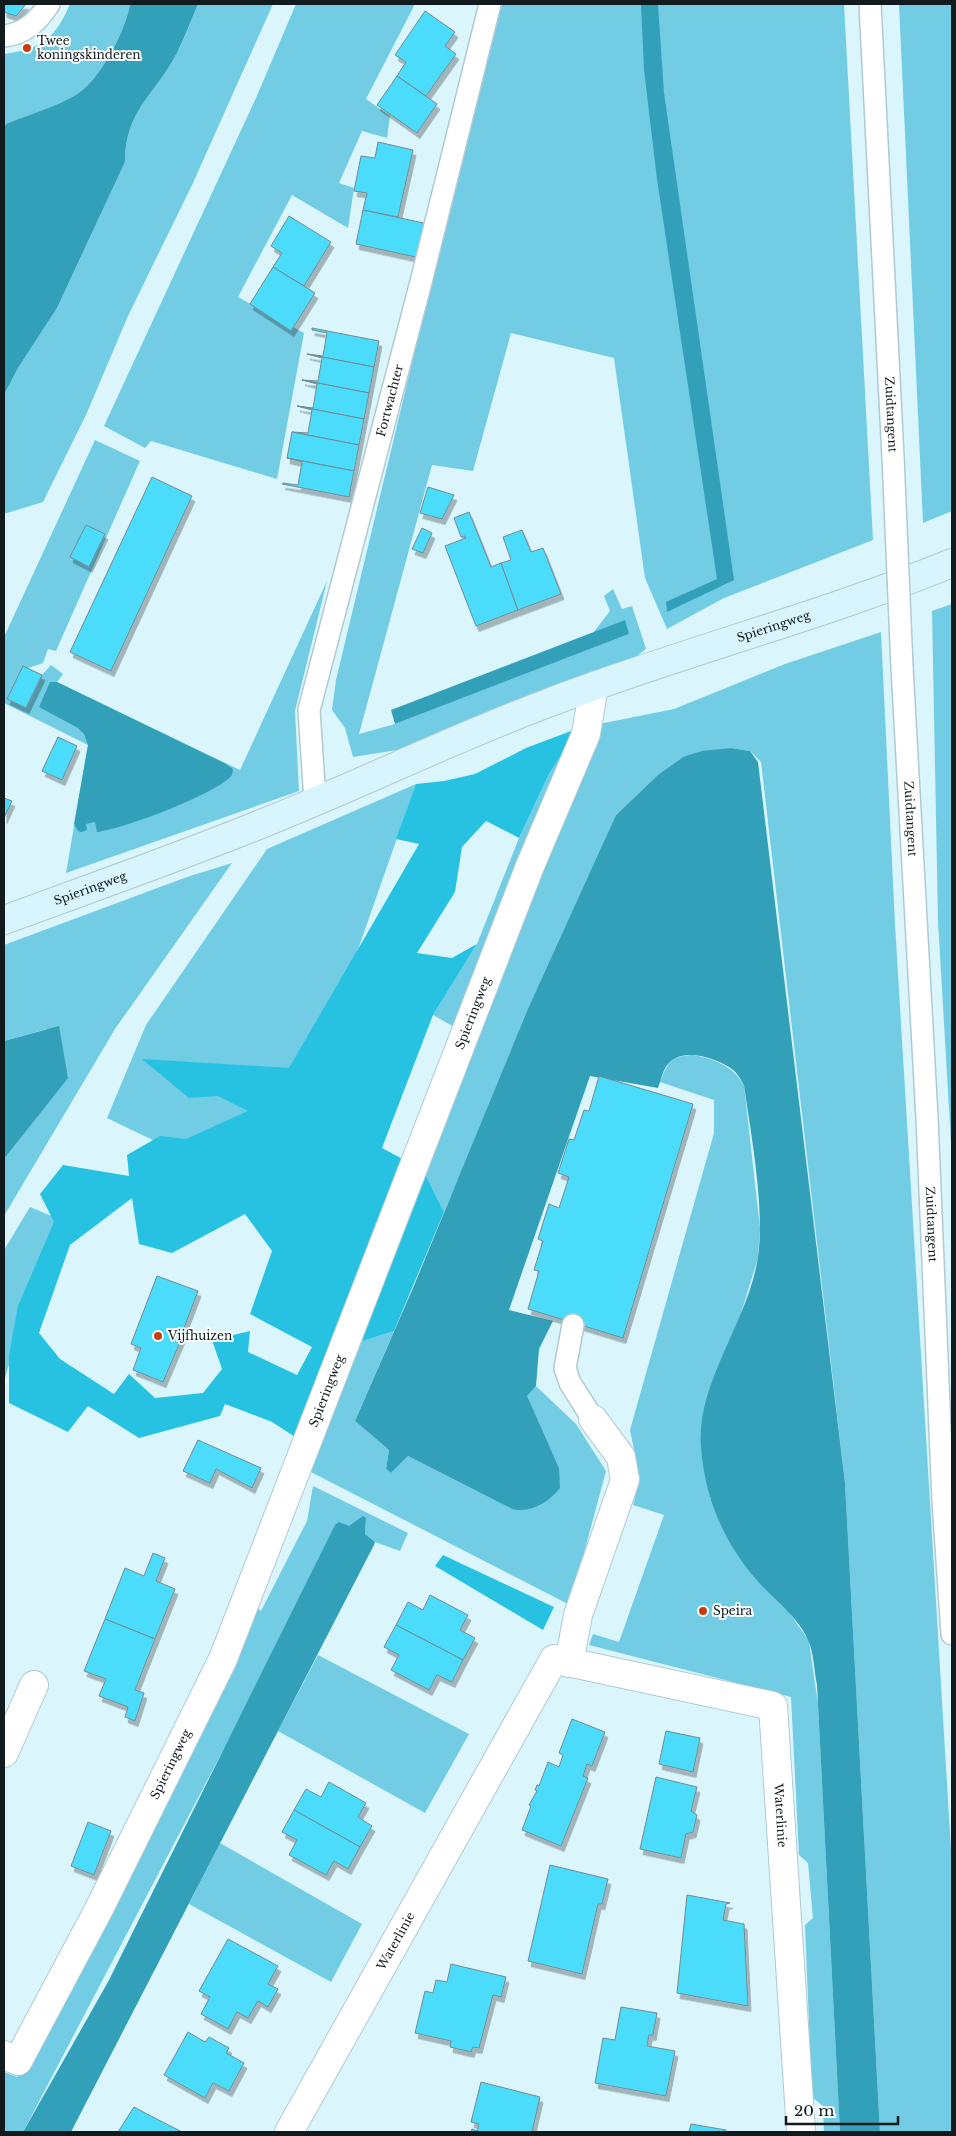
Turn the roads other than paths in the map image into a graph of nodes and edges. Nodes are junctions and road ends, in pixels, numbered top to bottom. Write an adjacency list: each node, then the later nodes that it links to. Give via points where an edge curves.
1 (49, 4): 4 (lane, via 28,28)
2 (490, 4): 7 (lane, Fortwachter, via 424,272 309,710)
3 (870, 4): 11 (lane, Zuidtangent, bridge)
4 (4, 36)
5 (952, 563): 6 (street, Spieringweg, via 871,595)
6 (594, 686): 7 (street, Spieringweg, via 452,740); 15 (street, Spieringweg, via 586,734 530,866 223,1660 99,1909 18,2061)
7 (315, 800): 8 (street, Spieringweg, via 267,822)
8 (4, 920)
9 (573, 1325): 10 (lane, via 565,1368 570,1383)
10 (593, 1419): 12 (street, via 621,1456 625,1480 578,1615)
11 (952, 1634)
12 (570, 1662): 16 (street, Waterlinie, via 554,1659); 17 (street, Waterlinie, via 772,1706)
13 (34, 1685): 14 (street)
14 (4, 1752)
15 (4, 2055)
16 (289, 2132)
17 (801, 2132)

